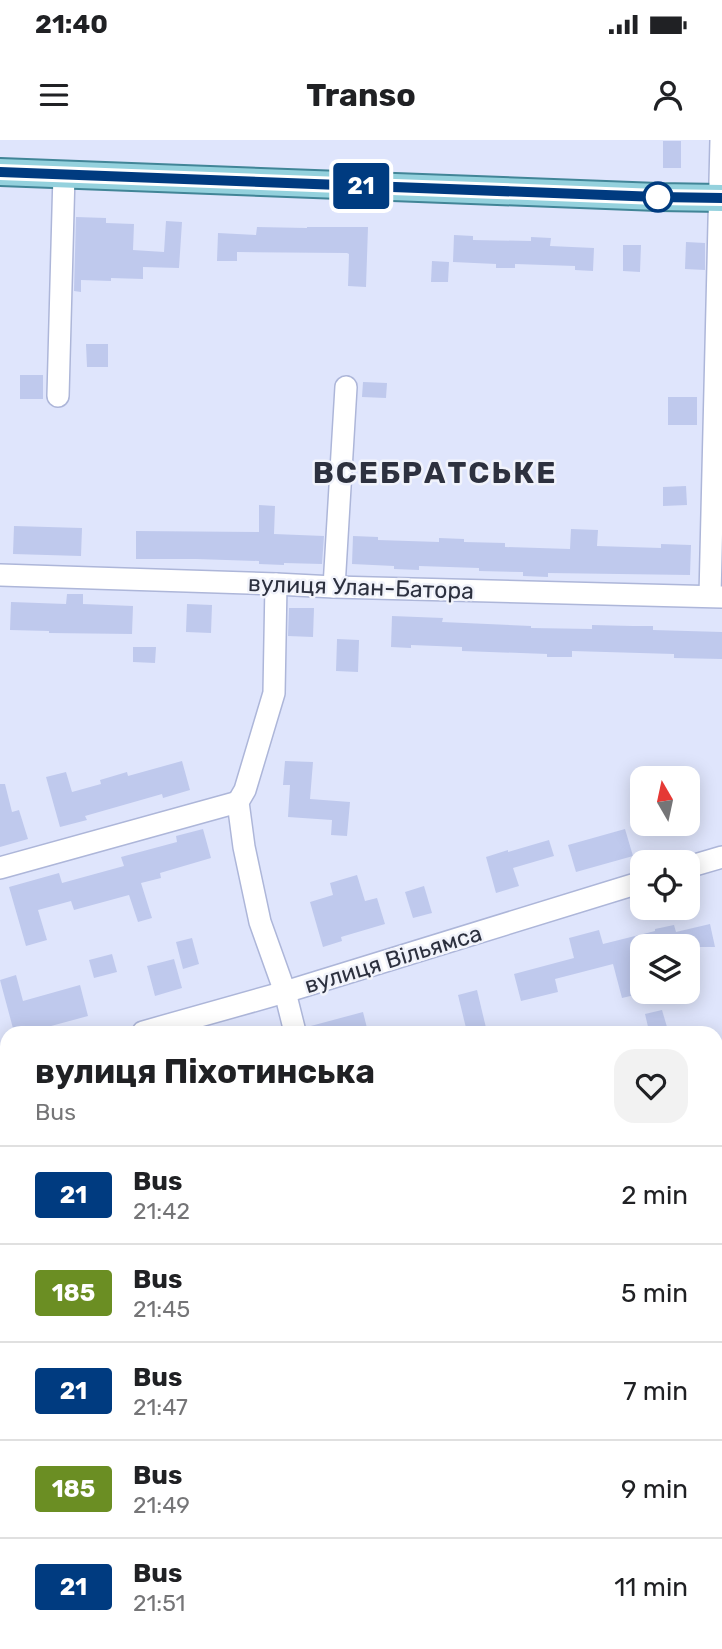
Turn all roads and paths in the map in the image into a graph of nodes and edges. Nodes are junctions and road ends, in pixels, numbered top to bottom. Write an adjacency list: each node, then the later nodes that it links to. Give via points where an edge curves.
1 (722, 140): 4 (street)
2 (0, 172): 3 (main road)
3 (64, 174): 4 (main road); 6 (street)
4 (721, 198): 10 (street)
5 (346, 387): 9 (street)
6 (58, 396)
7 (0, 575): 8 (street, вулиця Улан-Батора)
8 (276, 584): 9 (street, вулиця Улан-Батора); 11 (street, via 274,694)
9 (334, 587): 10 (street, вулиця Улан-Батора)
10 (716, 597)
11 (238, 802): 14 (street); 16 (street, via 261,922)
12 (722, 857): 13 (street)
13 (700, 863)
14 (0, 868)
15 (630, 885): 16 (street, вулиця Вільямса)
16 (285, 992): 17 (street, вулиця Вільямса); 18 (street)
17 (164, 1026)
18 (294, 1026)

